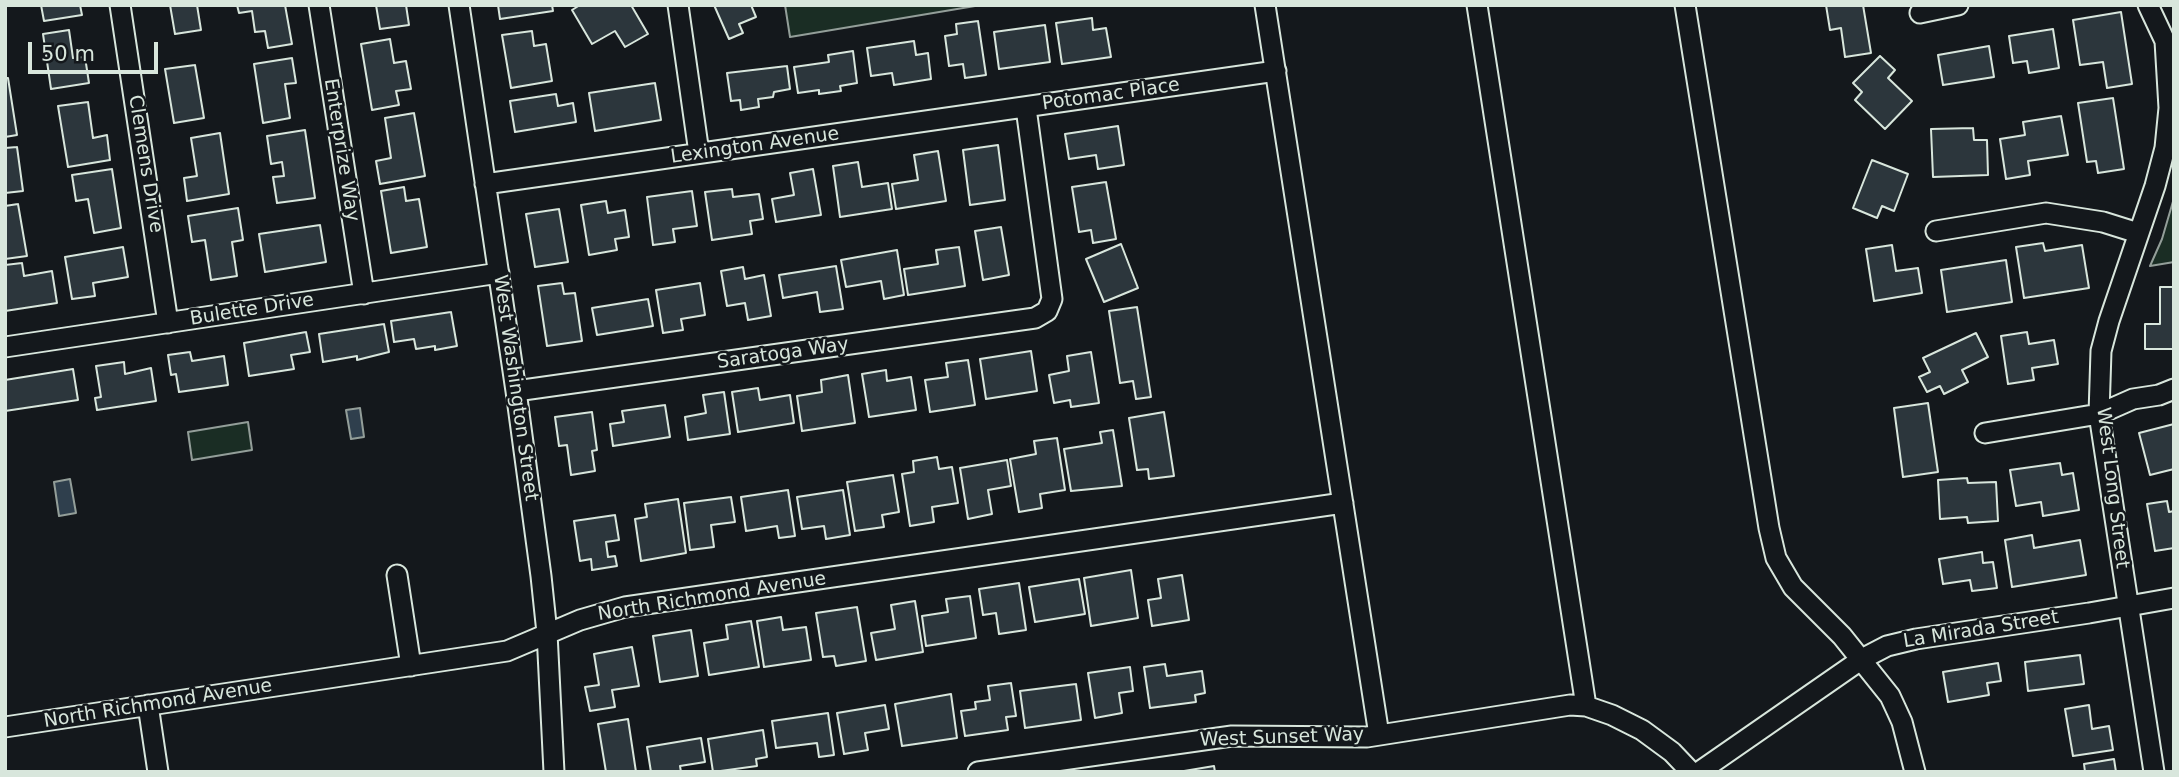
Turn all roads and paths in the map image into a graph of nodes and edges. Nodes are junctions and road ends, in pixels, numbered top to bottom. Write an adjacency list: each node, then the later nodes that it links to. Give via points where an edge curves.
1 (120, 5): 20 (street, Clemens Drive)
2 (319, 5): 18 (street, Enterprize Way)
3 (459, 5): 14 (street, West Washington Street)
4 (678, 5): 13 (street)
5 (1265, 5): 11 (street)
6 (1477, 5): 34 (street)
7 (1685, 5): 31 (street, via 1776,558 1793,587)
8 (1958, 5): 10 (street)
9 (2148, 5): 16 (street, West Long Street, via 2165,41 2169,108 2165,148)
10 (1920, 13)
11 (1276, 71): 12 (street, Potomac Place); 26 (street)
12 (1026, 108): 13 (street, Lexington Avenue); 19 (street, Potomac Place, via 1052,299)
13 (699, 153): 14 (street, Lexington Avenue)
14 (485, 184): 17 (street, West Washington Street)
15 (1936, 231): 16 (street, via 2046,213)
16 (2138, 233): 24 (street, West Long Street, via 2101,351)
17 (499, 273): 18 (street, Bulette Drive); 23 (street, West Washington Street)
18 (364, 293): 20 (street, Bulette Drive)
19 (1047, 311): 23 (street, Saratoga Way, via 1035,318)
20 (169, 323): 21 (street, Bulette Drive)
21 (5, 347)
22 (2174, 389): 24 (street)
23 (516, 391): 30 (street, West Washington Street)
24 (2099, 414): 25 (street); 29 (street, West Long Street)
25 (1985, 433)
26 (1343, 503): 30 (street, North Richmond Avenue, via 625,607); 36 (street)
27 (397, 575): 32 (street)
28 (2174, 598): 29 (street, La Mirada Street)
29 (2127, 606): 31 (street, La Mirada Street, via 1916,639 1887,646); 43 (street, West Long Street)
30 (547, 633): 32 (street, North Richmond Avenue, via 507,651); 38 (street, West Washington Street)
31 (1862, 659): 41 (street, La Mirada Street); 42 (street, via 1897,709)
32 (411, 666): 33 (street, North Richmond Avenue)
33 (148, 705): 35 (street, North Richmond Avenue); 37 (street)
34 (1586, 706): 36 (street, West Sunset Way); 40 (street, via 1642,730)
35 (5, 727)
36 (1379, 735): 39 (street, West Sunset Way, via 1232,736)
37 (158, 772)
38 (554, 772)
39 (978, 772)
40 (1691, 772)
41 (1699, 772)
42 (1915, 772)
43 (2154, 772)

